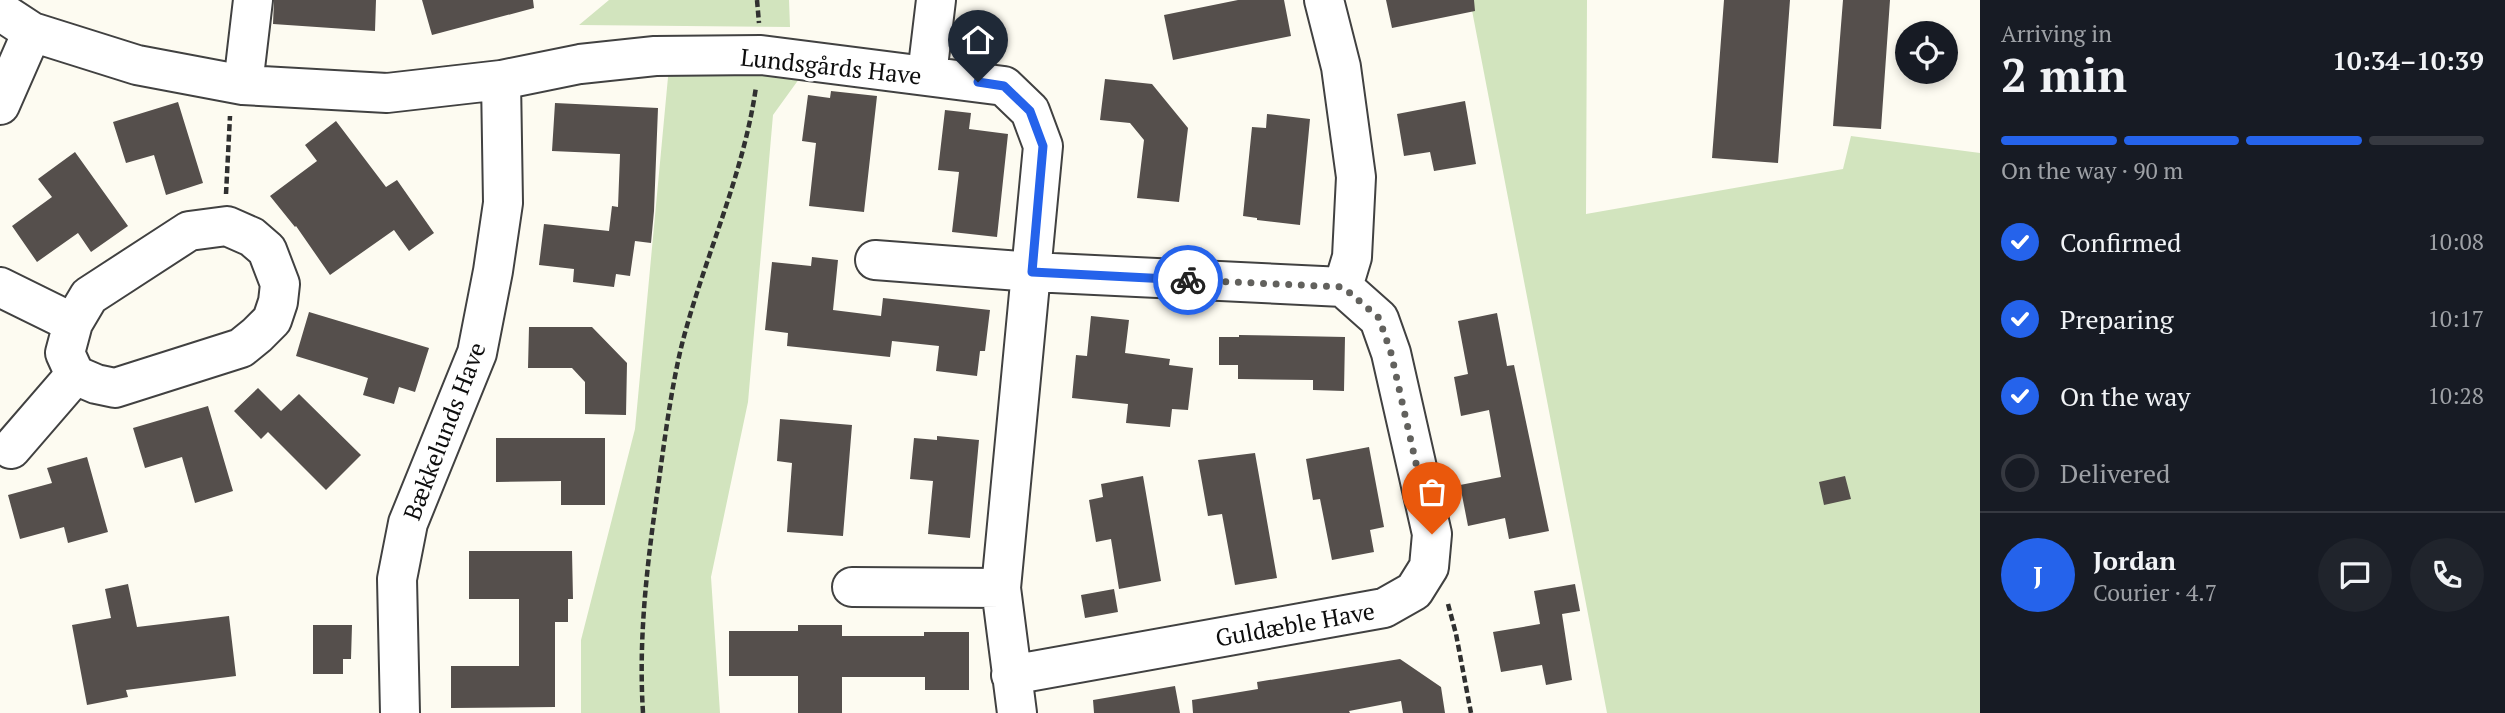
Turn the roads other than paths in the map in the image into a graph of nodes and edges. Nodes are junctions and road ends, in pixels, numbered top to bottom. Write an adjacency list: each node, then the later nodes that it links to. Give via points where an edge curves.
1 (253, 0): 8 (street)
2 (936, 0): 6 (street)
3 (1324, 0): 13 (street, via 1340,67 1356,177 1352,257)
4 (0, 11): 5 (street)
5 (32, 32): 8 (street, via 137,65); 9 (street)
6 (927, 75): 7 (street, Lundsgårds Have, via 761,55 655,56 579,64); 11 (street, Lundsgårds Have, via 1004,86 1030,111 1043,146)
7 (501, 80): 8 (street, via 387,93); 20 (street, Bækkelunds Have, via 503,203 477,353 408,523 397,579)
8 (238, 84)
9 (0, 105)
10 (875, 260): 11 (street)
11 (1032, 272): 13 (street); 18 (street, Lundsgårds Have)
12 (0, 287): 14 (street)
13 (1343, 287): 19 (street, Guldæble Have, via 1379,318 1391,353 1432,534 1429,567 1414,591 1384,608)
14 (73, 323): 15 (street, via 65,353); 15 (street, via 89,296 189,231 225,226 252,237 267,250 281,284 272,320 241,348 115,388)
15 (75, 375): 16 (street)
16 (11, 449)
17 (852, 587): 18 (street)
18 (1001, 588): 19 (street, Lundsgårds Have)
19 (1011, 675): 21 (street, Lundsgårds Have)
20 (400, 713)
21 (1017, 713)

